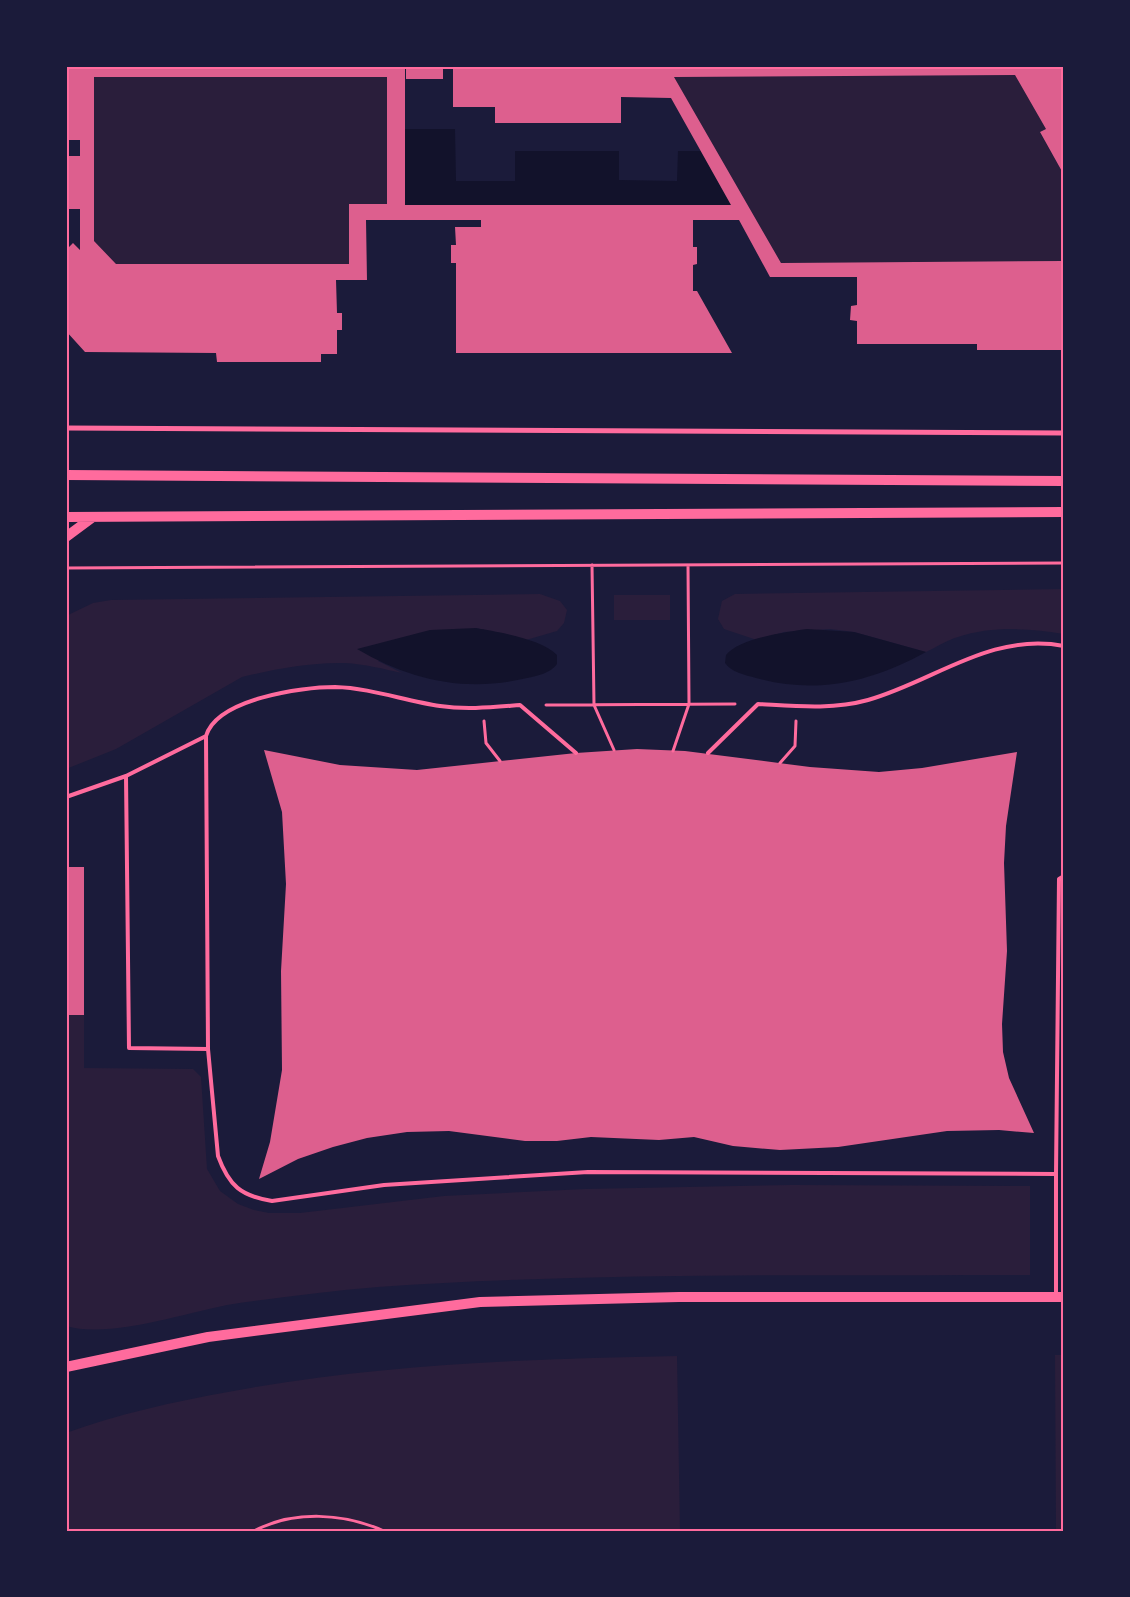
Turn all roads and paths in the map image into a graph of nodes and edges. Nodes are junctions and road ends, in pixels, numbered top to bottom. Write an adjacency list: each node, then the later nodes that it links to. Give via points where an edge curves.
1 (66, 428): 2 (street)
2 (1064, 433)
3 (66, 475): 4 (main road)
4 (1064, 481)
5 (1064, 512): 7 (main road)
6 (66, 517): 7 (main road)
7 (93, 517): 8 (main road)
8 (66, 537)
9 (1064, 563): 11 (path)
10 (592, 565): 11 (path); 12 (path); 17 (path)
11 (688, 565): 14 (path)
12 (66, 568)
13 (1064, 646): 18 (lane, via 1011,644 973,655 868,700 817,708)
14 (689, 704): 15 (path); 17 (path); 22 (path)
15 (758, 704): 18 (lane); 24 (lane)
16 (520, 705): 17 (path); 19 (lane); 23 (lane)
17 (594, 705): 21 (path)
18 (796, 706): 26 (path, via 795,746)
19 (484, 707): 20 (lane, via 440,706 344,688 308,690 238,705 214,720); 25 (path, via 486,743)
20 (206, 736): 27 (lane); 30 (lane)
21 (614, 750)
22 (673, 751)
23 (576, 753)
24 (708, 753)
25 (500, 761)
26 (780, 763)
27 (126, 776): 28 (lane); 30 (lane, via 129,1048)
28 (66, 796)
29 (1064, 876): 31 (lane, via 1059,879)
30 (208, 1049): 31 (lane, via 215,1140 224,1171 242,1193 272,1201 384,1185 588,1172)
31 (1056, 1174): 32 (lane)
32 (1060, 1297): 33 (main road, via 679,1297 480,1302 208,1337)
33 (66, 1367)
34 (254, 1531): 35 (path, via 280,1520 306,1516 352,1519)
35 (384, 1531)

